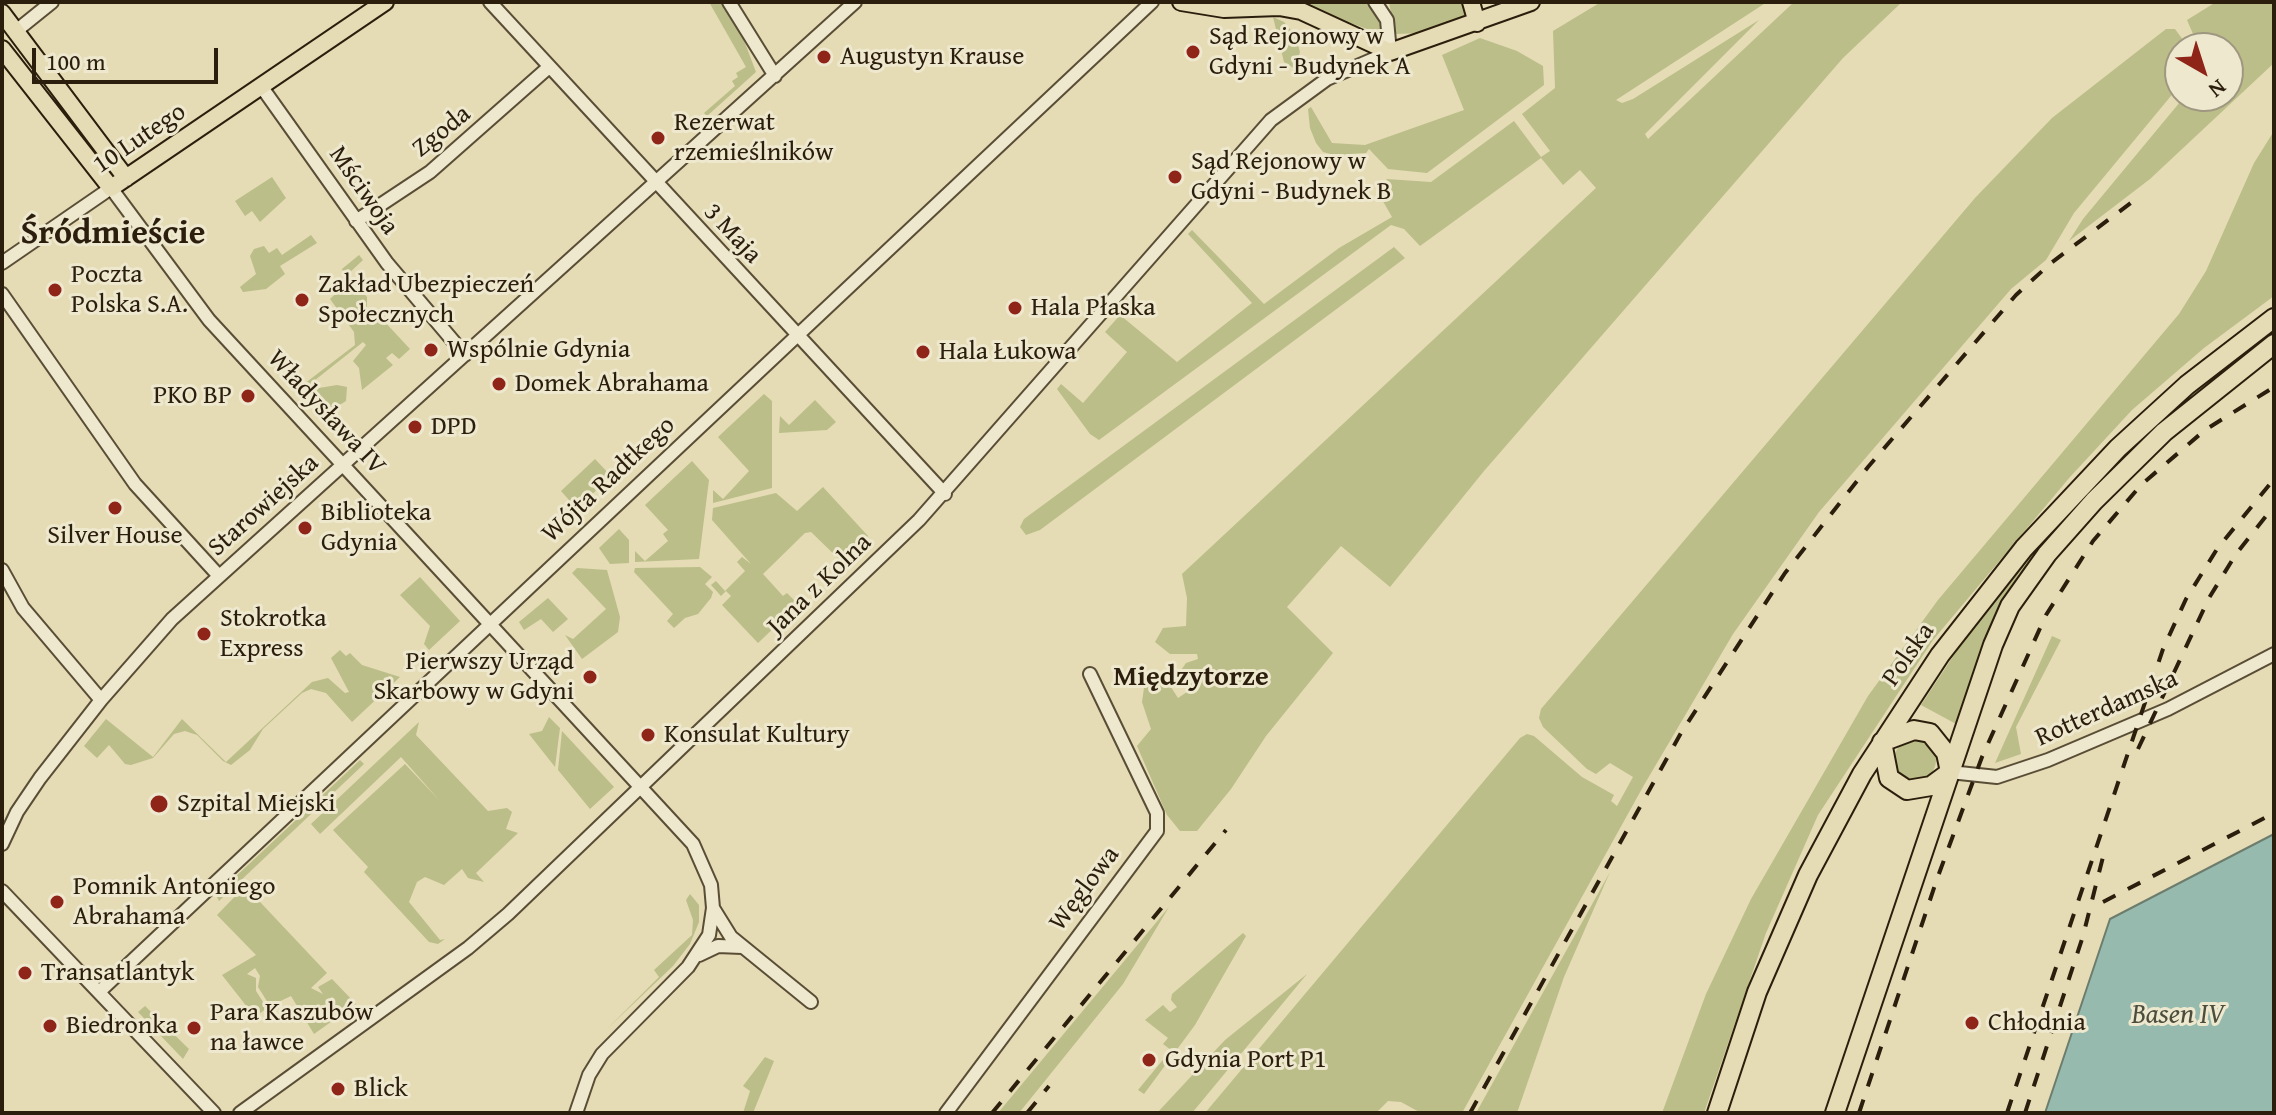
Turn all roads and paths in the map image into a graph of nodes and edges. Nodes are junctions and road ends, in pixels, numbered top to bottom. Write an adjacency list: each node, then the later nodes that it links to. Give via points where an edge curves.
1 (52, 2): 13 (street)
2 (385, 2): 18 (main road, 10 Lutego)
3 (490, 2): 16 (street, 3 Maja)
4 (729, 2): 17 (street)
5 (855, 2): 17 (street, Starowiejska)
6 (1152, 2): 25 (street, Wójta Radtkego)
7 (1375, 2): 15 (street, via 1387,20)
8 (1471, 2): 12 (main road)
9 (1531, 2): 12 (main road)
10 (1192, 3): 15 (main road, via 1301,11)
11 (2, 13): 13 (main road, Władysława IV)
12 (1477, 23): 15 (main road)
13 (16, 31): 19 (main road, Władysława IV)
14 (2, 49): 19 (main road, Władysława IV)
15 (1390, 52): 29 (street, Jana z Kolna, via 1327,79 1271,120)
16 (549, 67): 20 (street, 3 Maja); 21 (street, Zgoda, via 430,172)
17 (775, 76): 20 (street, Starowiejska)
18 (261, 86): 19 (main road, 10 Lutego); 21 (street, Mściwoja)
19 (118, 183): 22 (street, 10 Lutego); 28 (street, Władysława IV, via 209,320)
20 (654, 183): 25 (street, 3 Maja); 27 (street, Starowiejska)
21 (356, 221): 27 (street, Mściwoja)
22 (2, 263)
23 (2, 294): 31 (street, via 135,484)
24 (2274, 318): 36 (highway, Polska, via 2187,385 2070,497 1975,608)
25 (797, 335): 29 (street, 3 Maja); 32 (street, Wójta Radtkego)
26 (2274, 344): 37 (highway, via 2164,432 2094,501 2022,586 2000,626)
27 (465, 355): 28 (street, Starowiejska)
28 (342, 466): 31 (street, Starowiejska); 32 (street, Władysława IV)
29 (945, 494): 38 (street, Jana z Kolna)
30 (2, 570): 35 (street, via 23,608)
31 (219, 576): 35 (street, Starowiejska, via 172,619)
32 (490, 623): 38 (street, Władysława IV); 46 (street, Wójta Radtkego)
33 (2274, 654): 37 (street, Rotterdamska, via 2168,709 2048,760 1997,777)
34 (1090, 674): 51 (street, Węglowa, via 1152,800 1157,831)
35 (101, 700): 39 (street, Starowiejska)
36 (1882, 742): 37 (highway, via 1914,730 1930,733 1946,753); 37 (highway, via 1889,778 1907,790 1931,786); 52 (highway, Polska, via 1818,855 1779,939)
37 (1950, 772): 53 (highway)
38 (642, 786): 43 (street, Władysława IV, via 693,844 711,885); 49 (street, Jana z Kolna, via 468,948)
39 (17, 812): 40 (street); 41 (street, Starowiejska)
40 (2, 819)
41 (2, 844)
42 (2, 891): 46 (street)
43 (713, 908): 44 (street); 45 (street, via 709,935)
44 (742, 947): 45 (street, via 718,946); 47 (street)
45 (698, 955): 50 (street, via 602,1054)
46 (99, 992): 48 (street)
47 (811, 1002)
48 (214, 1113)
49 (240, 1113)
50 (576, 1113)
51 (946, 1113)
52 (1717, 1113)
53 (1835, 1113)

